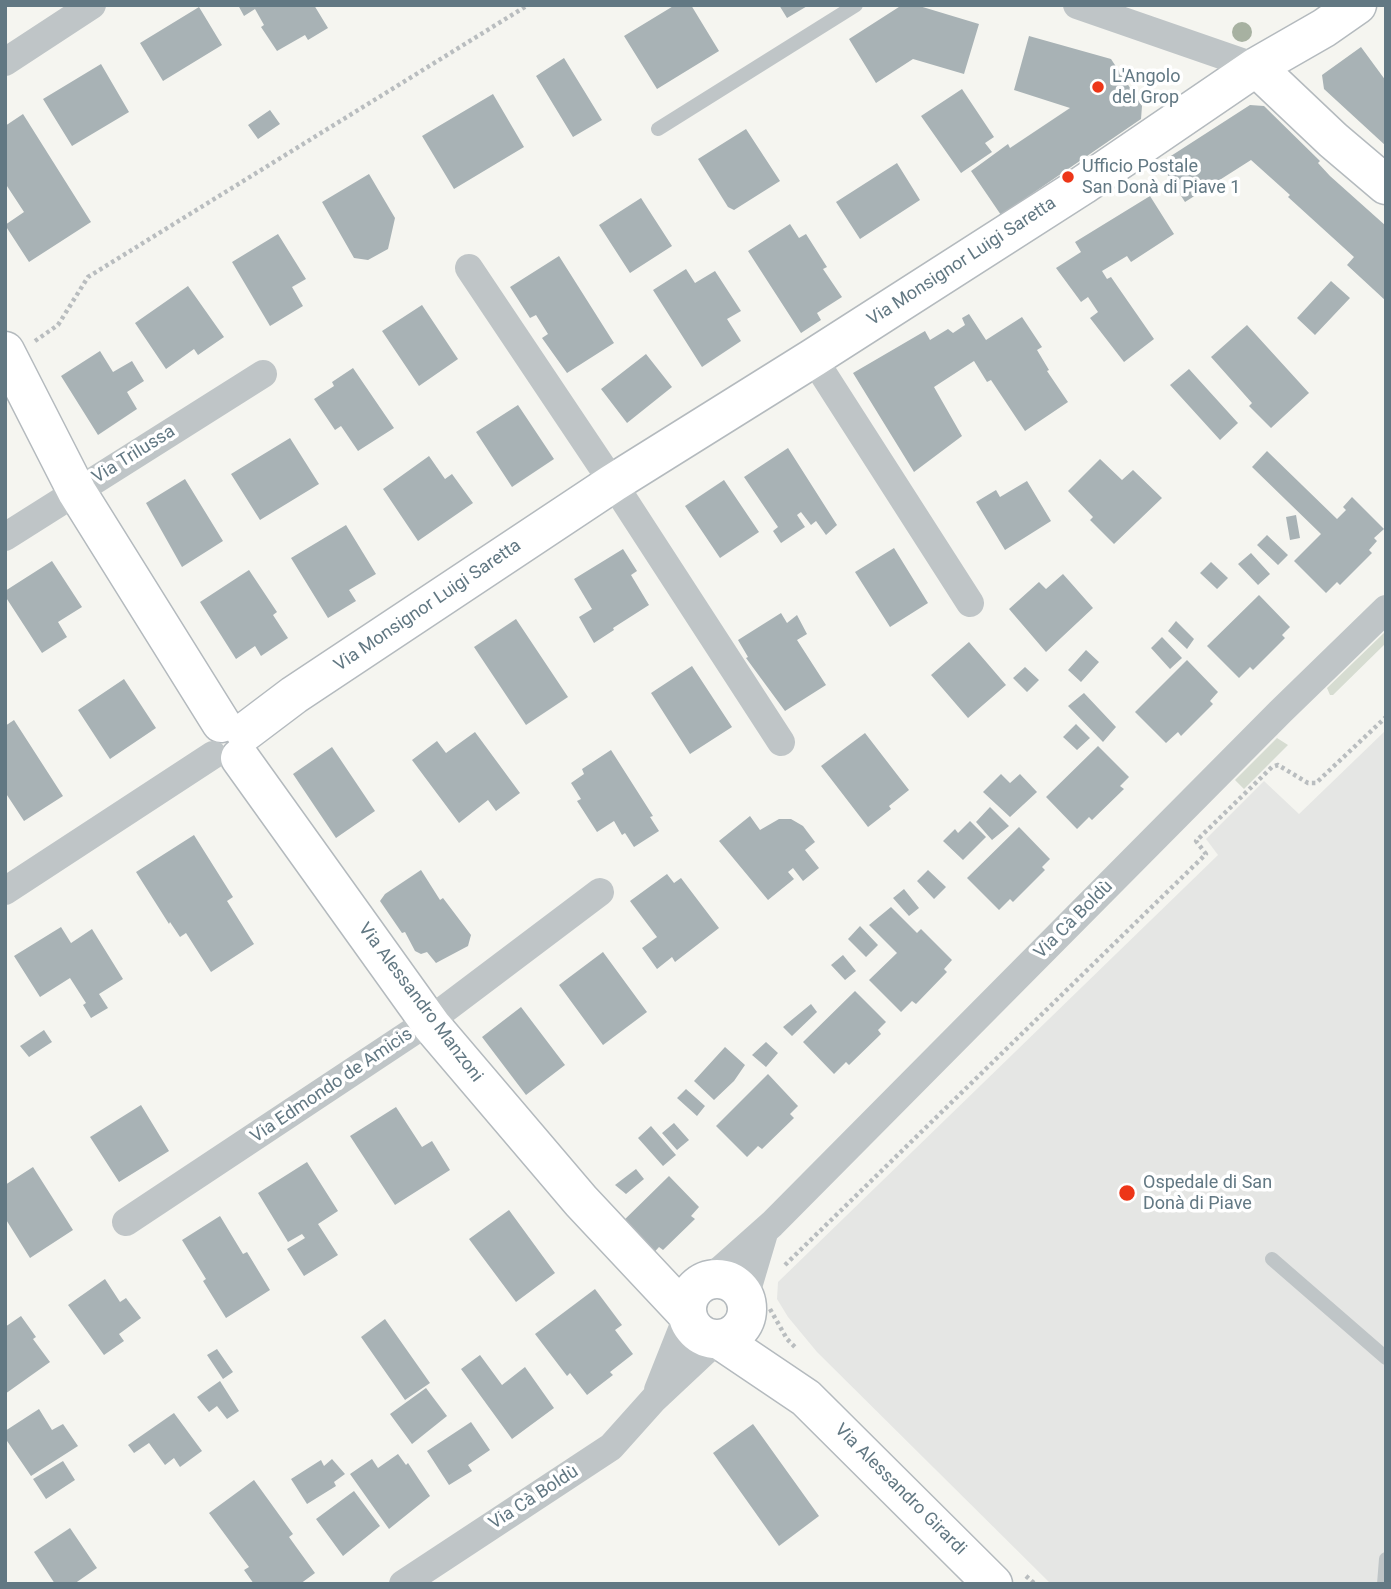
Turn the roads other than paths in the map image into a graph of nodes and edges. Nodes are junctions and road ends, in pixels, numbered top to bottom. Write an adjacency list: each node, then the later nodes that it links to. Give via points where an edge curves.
1 (92, 5): 5 (street)
2 (856, 5): 7 (lane)
3 (1077, 5): 6 (street)
4 (1357, 5): 6 (street, Via Monsignor Luigi Saretta)
5 (5, 62)
6 (1256, 67): 8 (street); 11 (street, Via Monsignor Luigi Saretta, via 1083,185)
7 (657, 129)
8 (1386, 185)
9 (470, 268): 13 (street)
10 (7, 355): 14 (street, Via Alessandro Manzoni)
11 (813, 358): 13 (street, Via Monsignor Luigi Saretta); 16 (street)
12 (263, 374): 14 (street, Via Trilussa)
13 (613, 483): 18 (street, Via Monsignor Luigi Saretta); 19 (street)
14 (77, 492): 15 (street, Via Trilussa); 18 (street, Via Alessandro Manzoni)
15 (5, 537)
16 (970, 603)
17 (1386, 609): 24 (street, Via Cà Boldù)
18 (230, 742): 20 (street, Via Monsignor Luigi Saretta); 22 (street, Via Alessandro Manzoni)
19 (781, 743)
20 (5, 891)
21 (600, 892): 22 (street, Via Edmondo de Amicis)
22 (429, 1021): 23 (street, Via Edmondo de Amicis); 26 (street, Via Alessandro Manzoni, via 643,1269 674,1280)
23 (127, 1222)
24 (764, 1233): 26 (street, Via Cà Boldù); 27 (street, Via Cà Boldù)
25 (1272, 1259): 29 (lane)
26 (696, 1298): 27 (street, via 728,1281); 28 (street, via 691,1326); 31 (street, Via Cà Boldù)
27 (753, 1304): 28 (street, via 743,1326); 30 (street, Via Alessandro Girardi)
28 (718, 1340): 30 (street, Via Alessandro Girardi); 31 (street, Via Cà Boldù)
29 (1386, 1358)
30 (806, 1398): 33 (street, Via Alessandro Girardi)
31 (654, 1399): 34 (street, Via Cà Boldù, via 611,1447)
32 (1386, 1559): 35 (lane)
33 (1009, 1579)
34 (403, 1584)
35 (1384, 1584)

